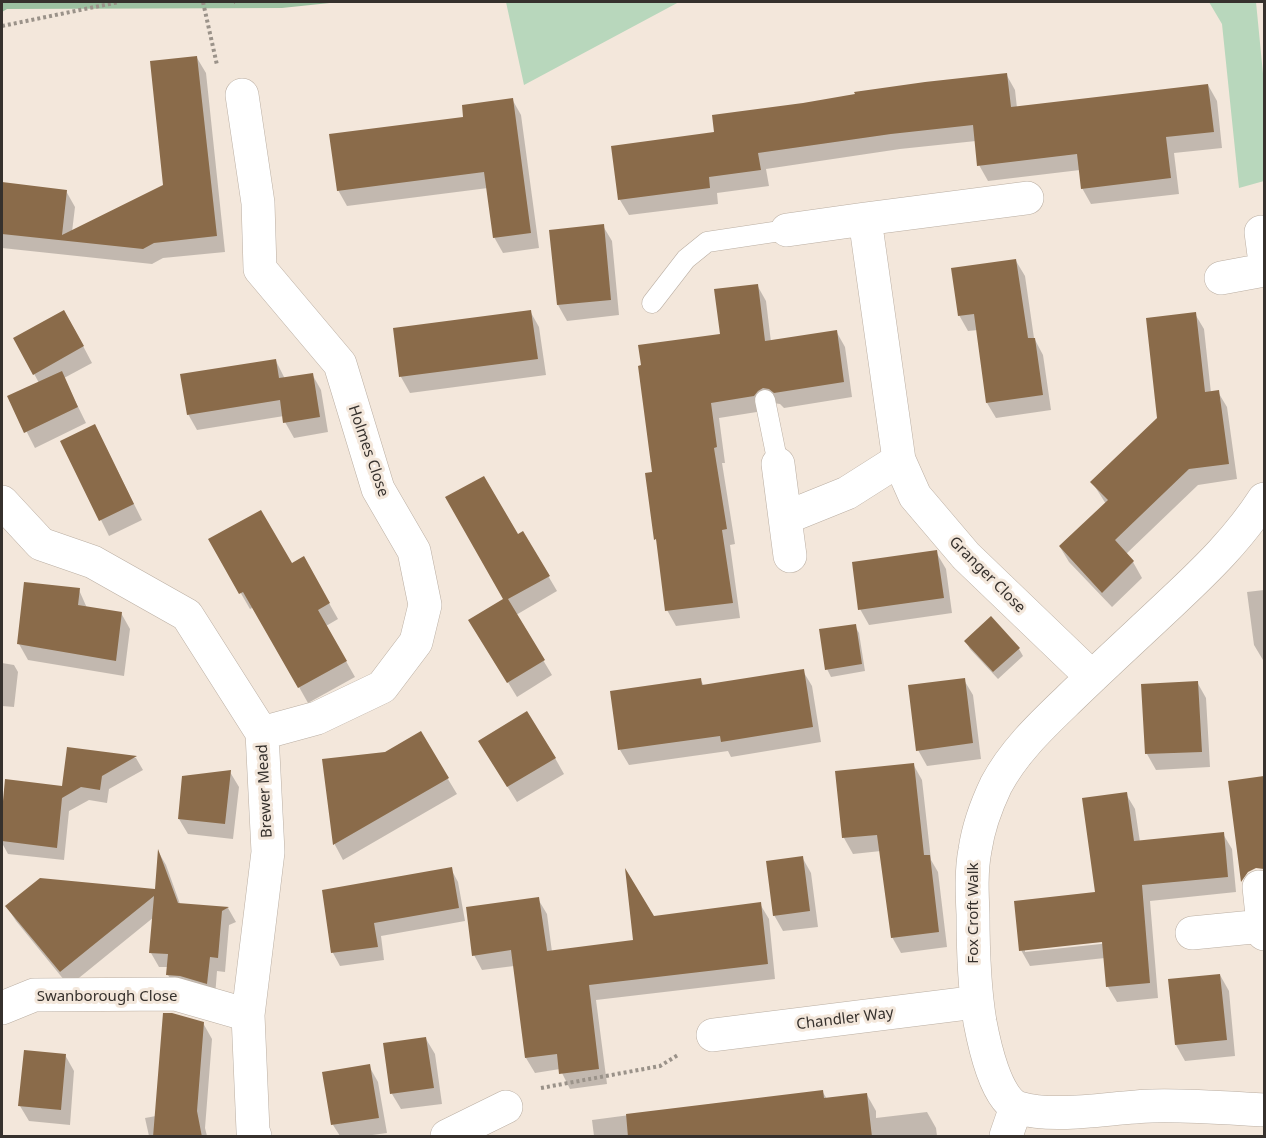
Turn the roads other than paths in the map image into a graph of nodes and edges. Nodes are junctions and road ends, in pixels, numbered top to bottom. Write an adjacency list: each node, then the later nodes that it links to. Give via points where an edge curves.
1 (242, 95): 16 (street, Holmes Close, via 258,204 261,268 340,364 378,489 414,551 425,605 416,642 382,687 317,718)
2 (1027, 198): 3 (street)
3 (865, 219): 4 (street); 9 (street, Granger Close)
4 (787, 230): 7 (lane, via 707,242 686,259)
5 (1264, 270): 6 (street)
6 (1221, 278)
7 (652, 303)
8 (765, 400): 10 (lane)
9 (899, 460): 13 (street, via 847,493); 15 (street, Granger Close, via 915,496 966,556)
10 (778, 464): 13 (street)
11 (1264, 499): 15 (street, Fox Croft Walk, via 1248,525 1222,554)
12 (2, 502): 16 (street, Brewer Mead, via 41,544 93,561 187,615)
13 (785, 518): 14 (street)
14 (790, 556)
15 (1092, 677): 20 (street, Fox Croft Walk, via 1017,752 996,785 984,816 975,849 972,883)
16 (262, 733): 22 (street, Brewer Mead, via 268,852)
17 (1259, 887): 18 (street)
18 (1264, 930): 19 (street)
19 (1192, 933)
20 (977, 1002): 23 (street, Chandler Way); 26 (street, Fox Croft Walk, via 983,1035)
21 (2, 1008): 22 (street, Swanborough Close, via 34,995 175,994)
22 (248, 1015): 27 (street, Brewer Mead)
23 (712, 1035)
24 (506, 1107): 28 (street)
25 (1264, 1110): 26 (street, Fox Croft Walk, via 1155,1106 1043,1113)
26 (1011, 1122)
27 (255, 1137)
28 (447, 1137)

